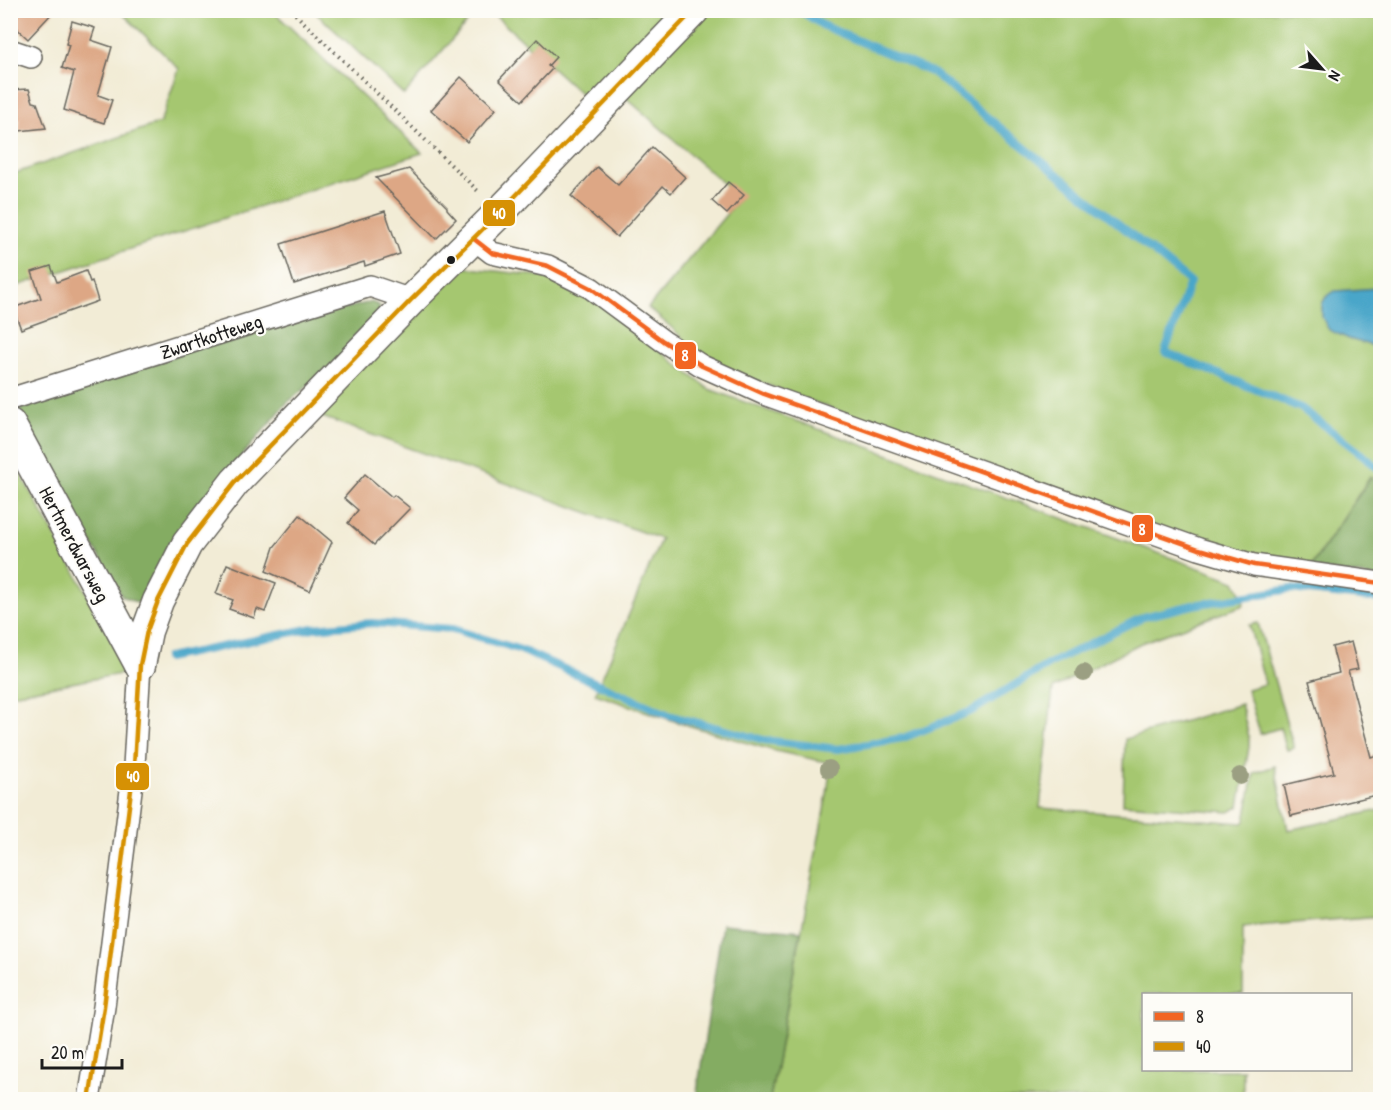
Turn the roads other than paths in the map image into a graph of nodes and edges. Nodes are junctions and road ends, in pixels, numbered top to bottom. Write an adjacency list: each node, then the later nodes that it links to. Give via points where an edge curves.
1 (694, 10): 4 (street)
2 (10, 51): 3 (street)
3 (31, 57)
4 (474, 239): 5 (street); 8 (street, via 492,253 548,266 591,288 702,366 764,394 1199,549 1254,565)
5 (411, 300): 6 (street, Zwartkotteweg, via 370,286); 9 (street, via 235,482 187,544 158,601)
6 (10, 399)
7 (10, 424): 9 (street, Hertmerdwarsweg)
8 (1380, 583)
9 (140, 664): 10 (street, via 134,766)
10 (89, 1100)

